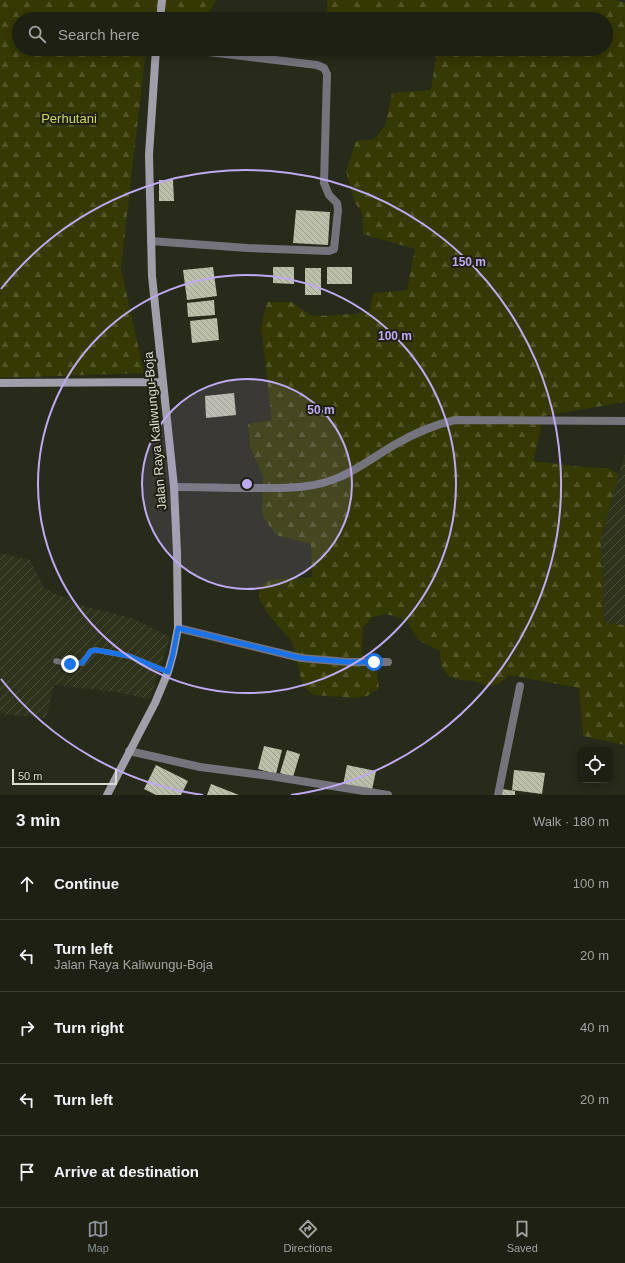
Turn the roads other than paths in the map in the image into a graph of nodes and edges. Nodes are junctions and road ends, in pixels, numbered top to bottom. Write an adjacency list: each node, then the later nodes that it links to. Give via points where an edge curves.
1 (162, 0): 2 (main road)
2 (161, 12)
3 (156, 56): 5 (main road, Jalan Raya Kaliwungu-Boja, via 149,155)
4 (246, 56): 5 (street, via 317,64 324,68 324,183 338,210 334,249 329,251 247,248)
5 (151, 241): 6 (main road, Jalan Raya Kaliwungu-Boja)
6 (163, 382): 7 (main road); 9 (main road, Jalan Raya Kaliwungu-Boja)
7 (0, 383)
8 (625, 421): 9 (street, via 455,420 418,432 353,470 311,486)
9 (174, 487): 10 (main road, Jalan Raya Kaliwungu-Boja)
10 (178, 628): 12 (street, via 301,658); 13 (main road, Jalan Raya Kaliwungu-Boja)
11 (56, 660): 13 (lane, via 70,664 82,663 91,651 96,650 129,656)
12 (388, 662)
13 (168, 672): 15 (main road, Jalan Raya Kaliwungu-Boja, via 155,703)
14 (520, 686): 18 (street)
15 (129, 751): 16 (main road, Jalan Raya Kaliwungu-Boja); 17 (street, via 200,767)
16 (107, 795)
17 (388, 795)
18 (498, 795)

